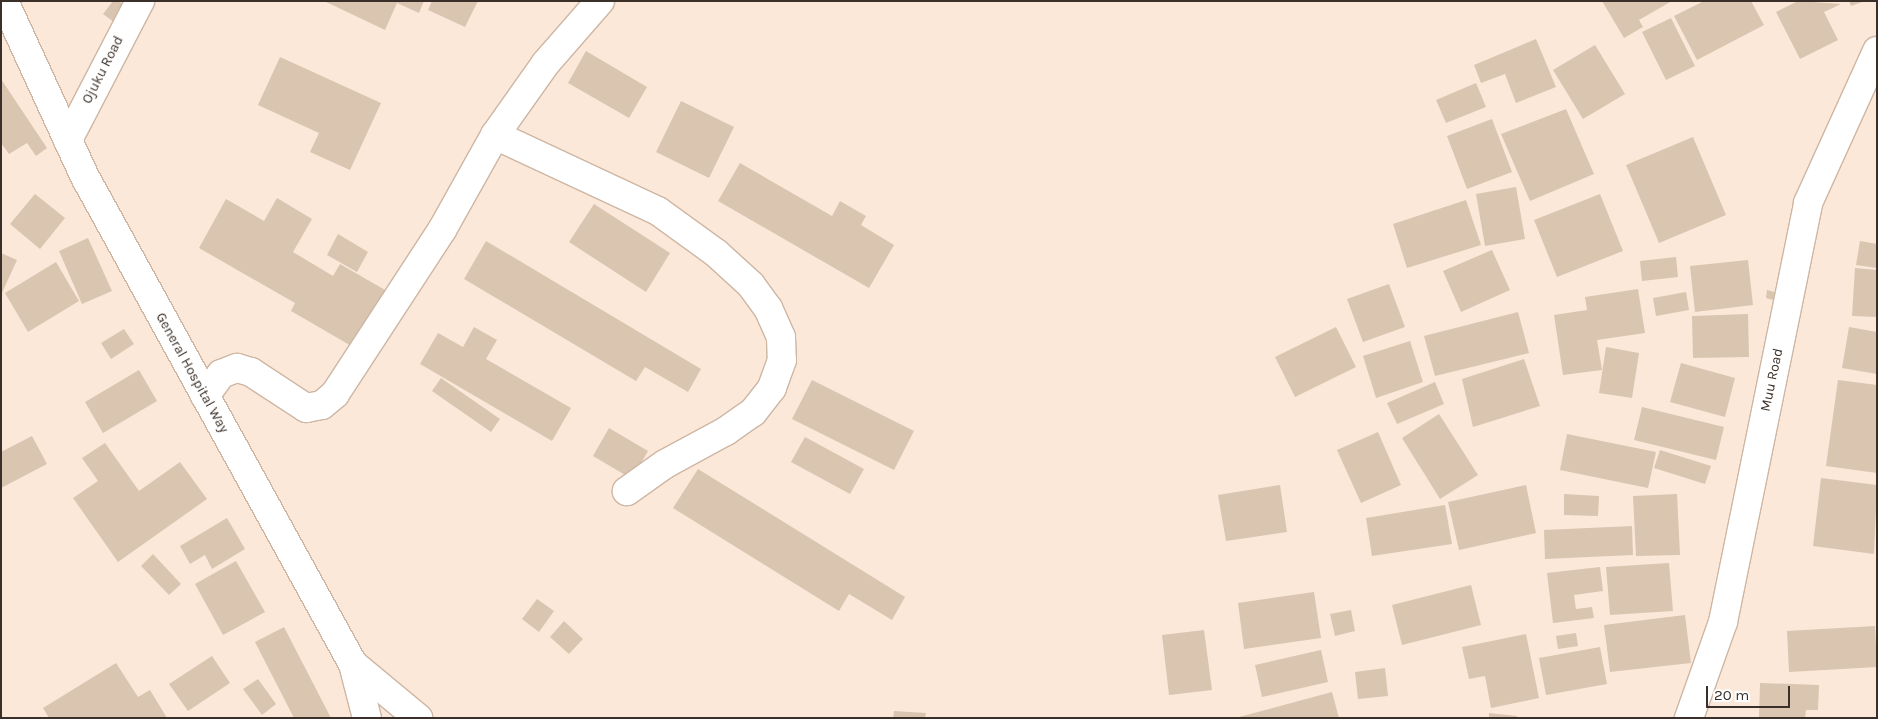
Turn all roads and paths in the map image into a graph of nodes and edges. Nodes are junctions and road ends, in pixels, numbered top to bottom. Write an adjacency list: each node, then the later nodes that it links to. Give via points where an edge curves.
1 (4, 1): 6 (street, General Hospital Way)
2 (140, 1): 6 (street, Ojuku Road)
3 (600, 1): 5 (street, via 546,63)
4 (1877, 51): 12 (street, Muu Road, via 1808,203 1723,622)
5 (495, 135): 7 (street, via 442,230 335,394 322,405 306,408 251,372 237,368 222,374); 8 (street, via 658,211 716,253 751,285 768,308 781,337 782,360 772,388 753,412 726,431 665,464)
6 (68, 140): 7 (street, General Hospital Way)
7 (205, 396): 9 (street, General Hospital Way)
8 (627, 492)
9 (353, 664): 10 (street); 11 (street, General Hospital Way)
10 (367, 718)
11 (418, 718)
12 (1689, 718)

